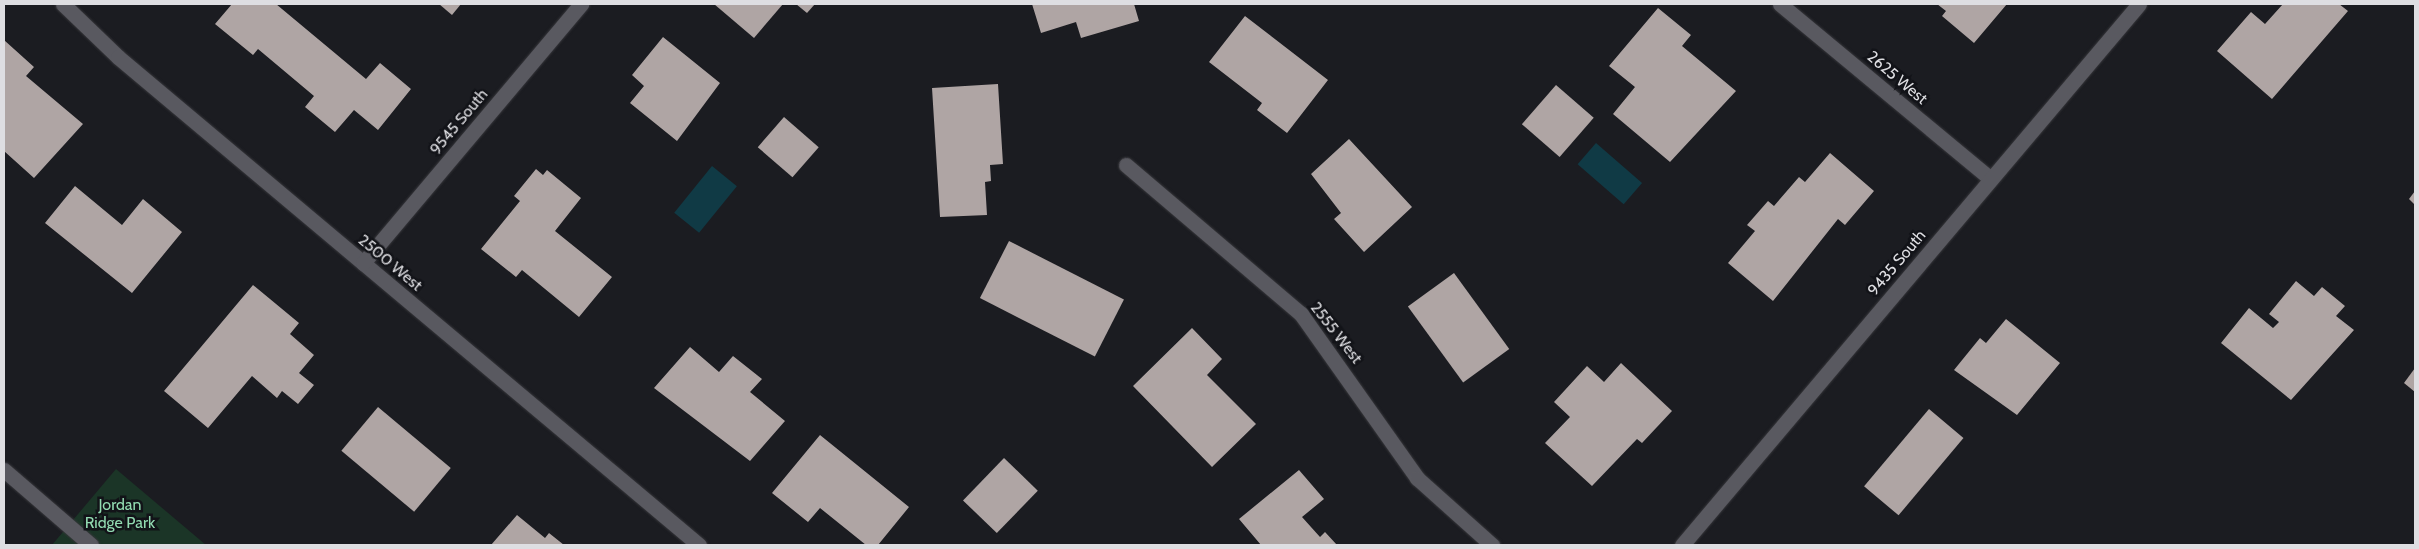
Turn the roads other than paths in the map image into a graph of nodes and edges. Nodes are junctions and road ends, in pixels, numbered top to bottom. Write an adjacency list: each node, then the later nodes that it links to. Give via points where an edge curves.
1 (63, 4): 7 (street, 2500 West, via 118,57)
2 (581, 4): 7 (street, 9545 South)
3 (1780, 4): 6 (street, 2625 West)
4 (2139, 4): 6 (street, 9435 South)
5 (1126, 165): 11 (street, 2555 West, via 1301,314 1418,478)
6 (1991, 180): 12 (street, 9435 South)
7 (363, 263): 10 (street, 2500 West)
8 (4, 470): 9 (street)
9 (91, 545)
10 (699, 545)
11 (1492, 545)
12 (1682, 545)

